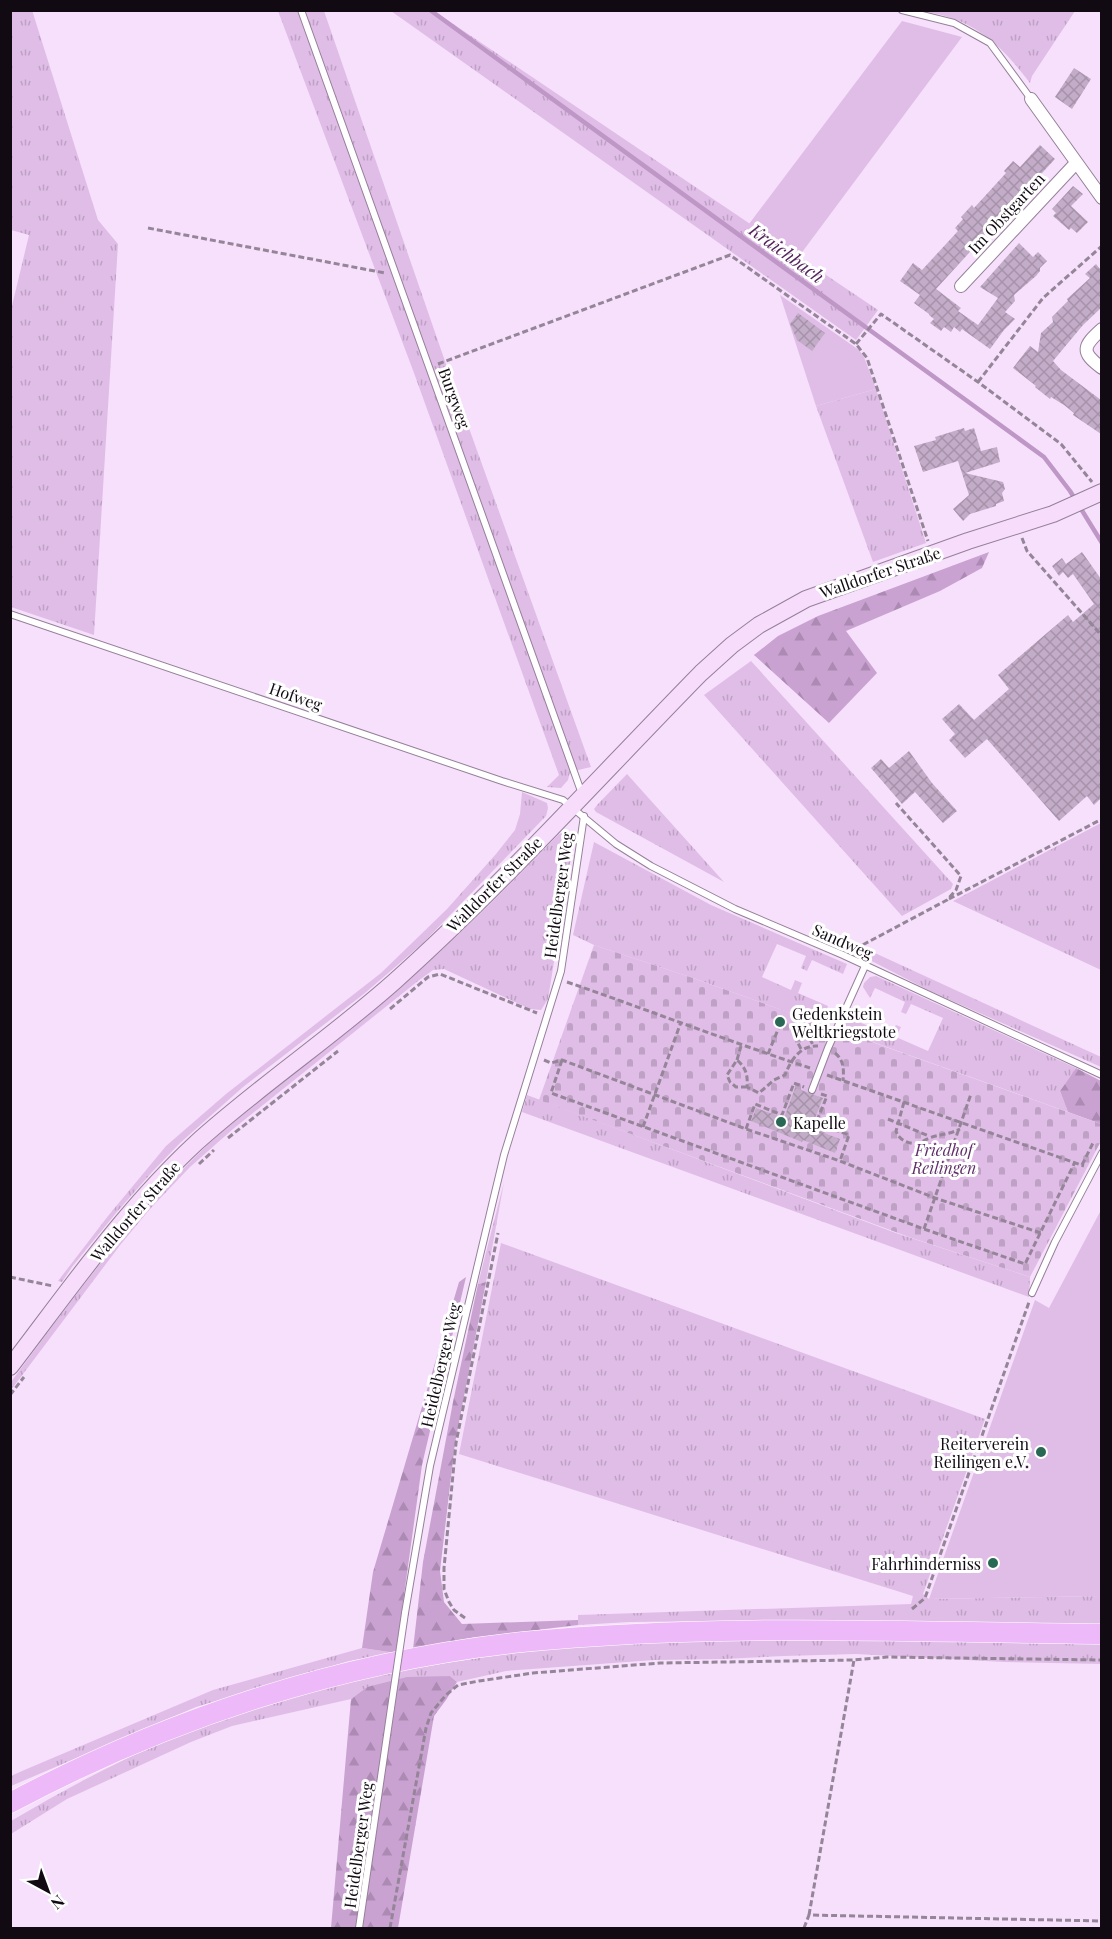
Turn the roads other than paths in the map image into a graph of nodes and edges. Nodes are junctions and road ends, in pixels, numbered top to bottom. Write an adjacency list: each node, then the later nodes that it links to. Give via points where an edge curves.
1 (301, 10): 11 (lane, Burgweg, via 430,367)
2 (902, 10): 3 (lane, via 954,22 990,43)
3 (1031, 99): 4 (street)
4 (1076, 163): 5 (street); 6 (street, Im Obstgarten)
5 (1101, 198)
6 (961, 286)
7 (1101, 329): 8 (street, via 1087,342 1085,350)
8 (1101, 368)
9 (1096, 490): 11 (street, Walldorfer Straße, via 1053,514 806,599 759,625 701,673)
10 (10, 614): 11 (lane, Hofweg)
11 (579, 805): 12 (lane, Sandweg, via 616,844 677,880); 17 (street, Walldorfer Straße, via 394,982 239,1106 157,1182 68,1291); 20 (lane, Heidelberger Weg, bridge, via 561,971 504,1155 430,1467)
12 (865, 966): 13 (lane, Sandweg); 14 (lane)
13 (1101, 1075)
14 (812, 1090)
15 (1101, 1153): 16 (lane)
16 (1032, 1293)
17 (17, 1372)
18 (1101, 1635): 19 (main road, via 757,1631 627,1634 520,1643 423,1657 354,1671 250,1700 156,1734)
19 (10, 1803)
20 (359, 1929)

